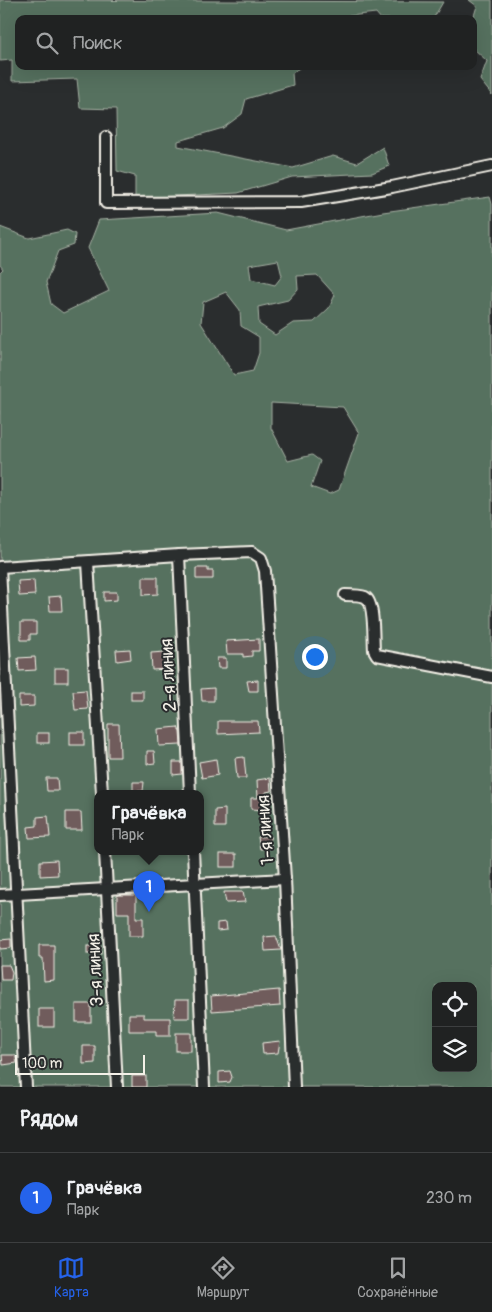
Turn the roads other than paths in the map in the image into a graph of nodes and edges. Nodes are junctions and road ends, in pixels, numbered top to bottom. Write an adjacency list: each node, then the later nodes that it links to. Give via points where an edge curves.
1 (106, 137): 2 (street, via 106,203 301,202)
2 (492, 166)
3 (179, 555): 4 (street); 9 (street, 2-я линия); 12 (street, 1-я линия, via 252,552 261,558 265,571)
4 (88, 562): 5 (street); 8 (street)
5 (0, 567): 15 (street)
6 (345, 595): 7 (street, via 364,596 369,600 374,650 378,655)
7 (492, 677)
8 (102, 790)
9 (190, 790)
10 (105, 855): 14 (street, 3-я линия)
11 (192, 855): 13 (street)
12 (285, 879): 13 (street); 20 (street, 1-я линия)
13 (194, 884): 14 (street); 19 (street)
14 (107, 889): 15 (street); 18 (street, 3-я линия)
15 (17, 894): 16 (street); 17 (street)
16 (0, 895)
17 (26, 1087)
18 (117, 1087)
19 (204, 1087)
20 (294, 1087)

